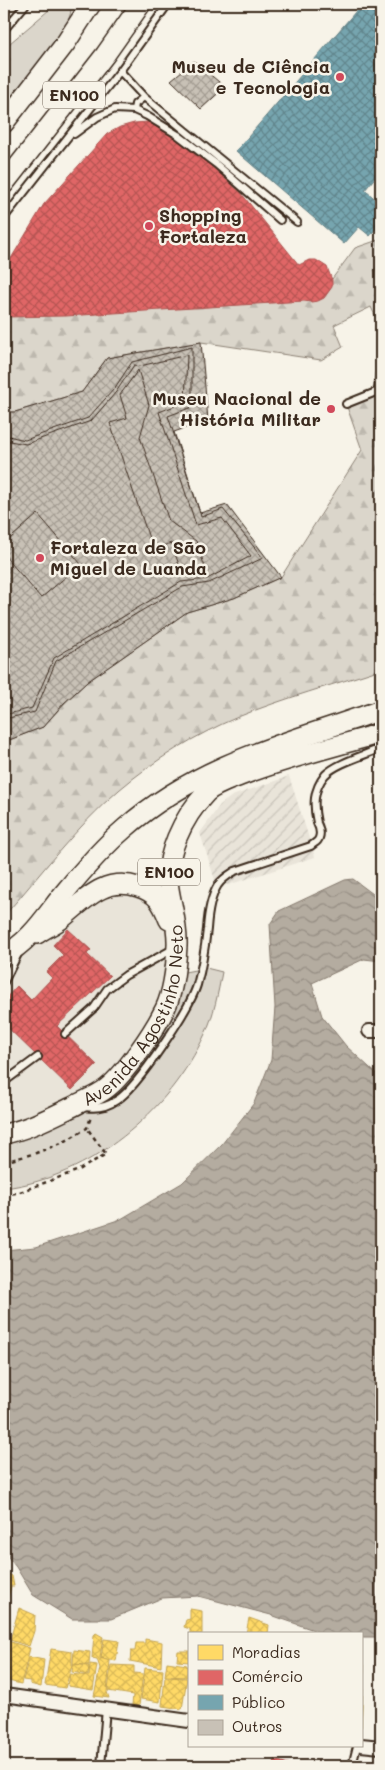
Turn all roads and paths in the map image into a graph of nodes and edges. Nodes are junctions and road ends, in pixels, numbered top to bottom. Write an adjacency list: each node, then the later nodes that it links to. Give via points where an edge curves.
1 (26, 4): 7 (lane)
2 (82, 4): 6 (lane, via 82,18)
3 (91, 4): 6 (main road, EN100)
4 (141, 4): 13 (main road, EN100)
5 (168, 4): 8 (lane)
6 (78, 26): 11 (main road, EN100)
7 (4, 30)
8 (120, 71): 9 (lane); 12 (lane)
9 (144, 97): 10 (lane, via 135,104); 16 (lane)
10 (134, 110): 12 (lane, via 115,109 97,116); 15 (lane, via 178,135)
11 (4, 124)
12 (62, 144): 14 (lane)
13 (4, 184)
14 (4, 218)
15 (280, 220)
16 (297, 222)
17 (381, 361): 18 (lane)
18 (380, 390): 19 (lane)
19 (346, 404)
20 (381, 710): 23 (main road, via 265,749 212,771 168,795 125,828 93,859)
21 (381, 733): 24 (main road, Avenida Agostinho Neto / EN100, via 262,768 207,792 180,832 170,857 169,887)
22 (381, 748): 31 (lane, via 336,767 320,782 314,796 318,841 225,877 210,903 202,965 186,1008 135,1083 118,1100)
23 (24, 942): 24 (main road, via 58,921 90,895 110,885 126,883 157,896); 25 (main road); 26 (lane)
24 (177, 946): 27 (lane, via 107,989 94,1008); 30 (main road, Avenida Agostinho Neto / EN100, via 174,979 165,1008 137,1055 108,1088)
25 (4, 955)
26 (4, 982)
27 (65, 1034)
28 (38, 1057): 29 (lane)
29 (4, 1082)
30 (74, 1106): 31 (lane); 33 (main road, Avenida Agostinho Neto / EN100, via 31,1126)
31 (95, 1108): 32 (path)
32 (86, 1128): 34 (path, via 36,1154); 35 (path, via 106,1154 79,1170 17,1193)
33 (4, 1134)
34 (4, 1162)
35 (4, 1194)
36 (4, 1695): 37 (street)
37 (106, 1709): 38 (street); 42 (lane)
38 (188, 1721)
39 (362, 1745): 40 (street)
40 (381, 1747)
41 (356, 1748): 43 (lane)
42 (102, 1766)
43 (352, 1766)

